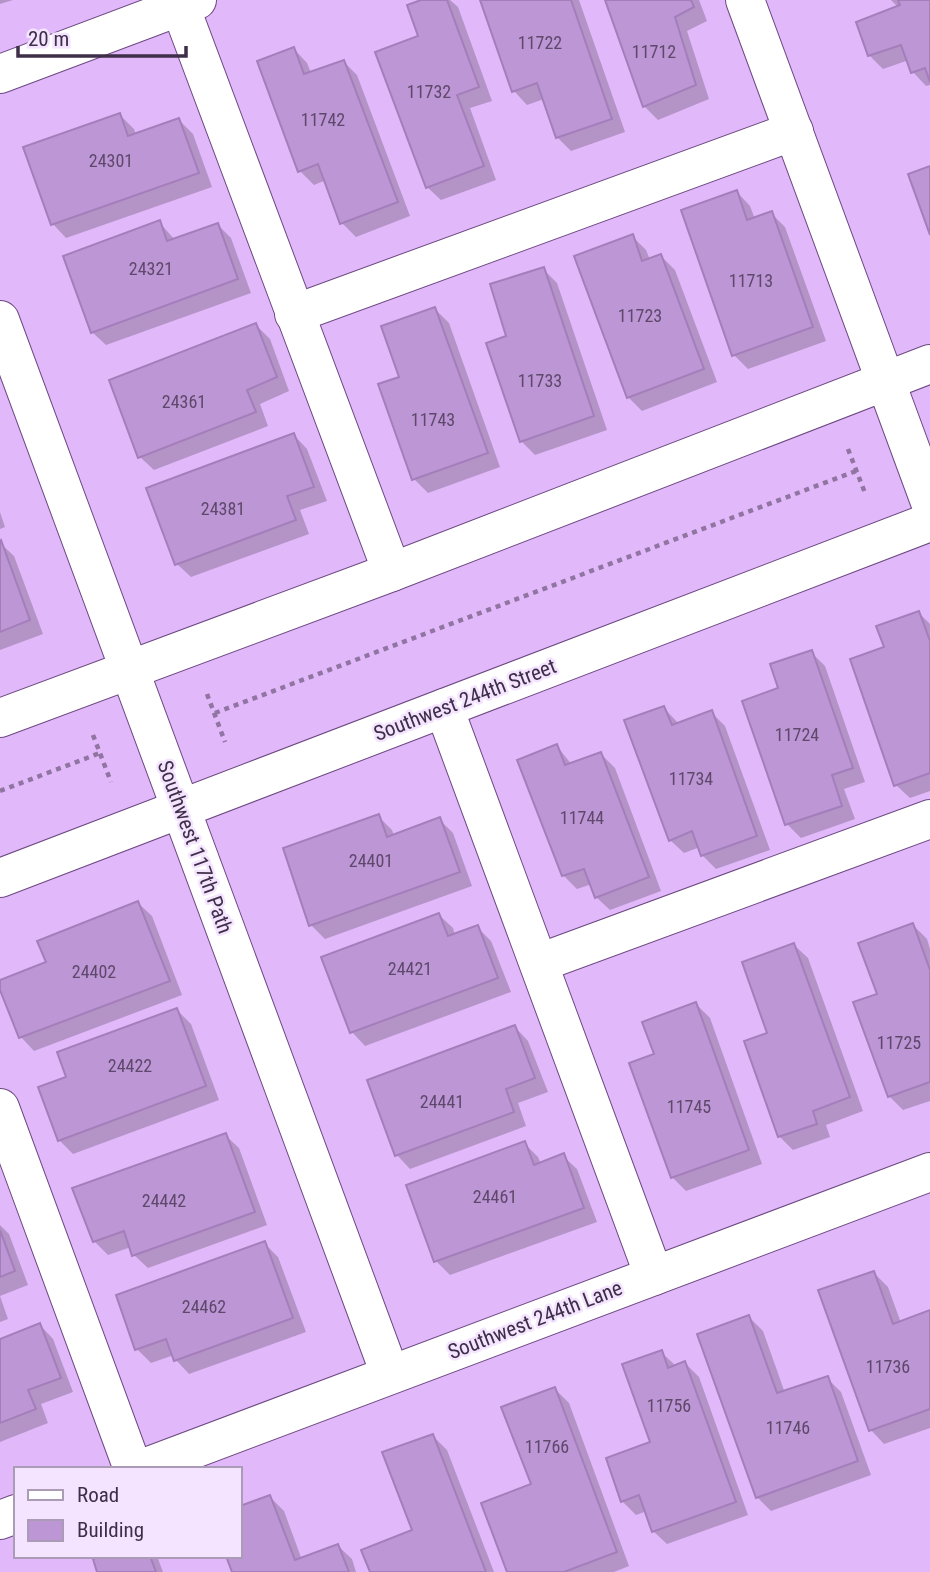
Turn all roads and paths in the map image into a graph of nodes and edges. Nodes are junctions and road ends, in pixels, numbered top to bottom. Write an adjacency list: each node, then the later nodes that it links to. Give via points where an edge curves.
1 (745, 0): 4 (street)
2 (188, 3): 3 (street); 5 (street)
3 (0, 74)
4 (794, 131): 5 (street); 8 (street)
5 (294, 314): 14 (street)
6 (0, 320): 15 (street, Southwest 117th Path)
7 (930, 364): 8 (street)
8 (881, 369): 11 (street); 14 (street)
9 (845, 441): 10 (path)
10 (856, 471): 12 (path); 18 (path)
11 (930, 502)
12 (868, 503)
13 (930, 522): 17 (street, Southwest 244th Street)
14 (392, 572): 15 (street)
15 (130, 671): 19 (street); 25 (street, Southwest 117th Path)
16 (205, 689): 18 (path)
17 (444, 708): 25 (street, Southwest 244th Street); 28 (street)
18 (215, 713): 21 (path)
19 (0, 718)
20 (89, 724): 22 (path)
21 (226, 744)
22 (100, 753): 23 (path); 24 (path)
23 (112, 785)
24 (0, 791)
25 (181, 809): 27 (street, Southwest 244th Street); 32 (street, Southwest 117th Path)
26 (930, 819): 28 (street)
27 (0, 878)
28 (539, 963): 31 (street)
29 (0, 1108): 33 (street)
30 (930, 1172): 31 (street, Southwest 244th Lane)
31 (654, 1276): 32 (street, Southwest 244th Lane)
32 (390, 1374): 34 (street, Southwest 244th Lane)
33 (132, 1467)
34 (146, 1467)

